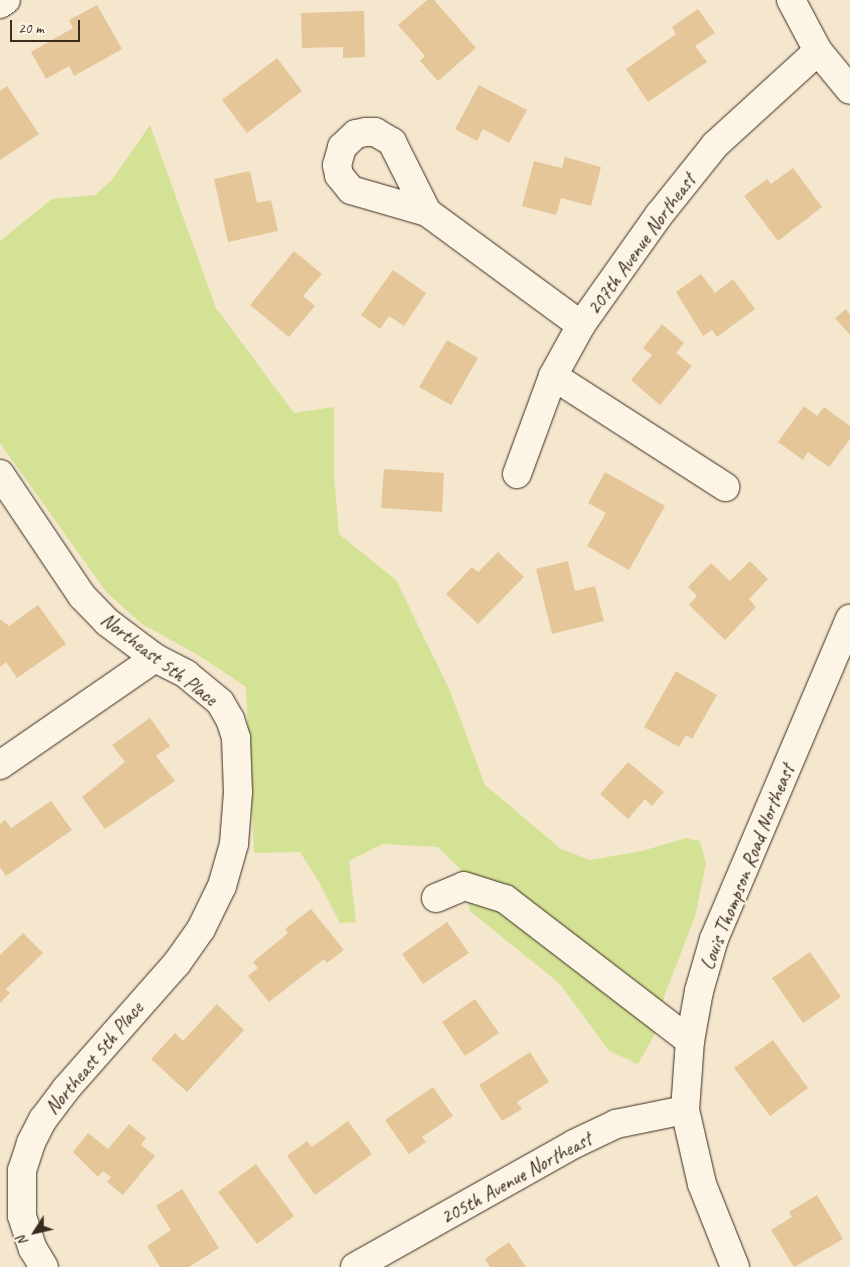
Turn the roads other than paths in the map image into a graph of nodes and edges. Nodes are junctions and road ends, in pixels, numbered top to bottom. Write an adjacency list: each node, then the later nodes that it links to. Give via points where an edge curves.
1 (6, 0): 3 (street)
2 (791, 0): 4 (street)
3 (0, 4)
4 (818, 51): 5 (street); 7 (street, 207th Avenue Northeast, via 716,145 659,215)
5 (850, 90)
6 (427, 212): 7 (street)
7 (581, 325): 8 (street, 207th Avenue Northeast)
8 (554, 376): 10 (street, 207th Avenue Northeast); 11 (street)
9 (0, 474): 13 (street, Northeast 5th Place, via 82,596 107,622)
10 (517, 474)
11 (724, 486)
12 (850, 619): 16 (street, Louis Thompson Road Northeast, via 714,939 699,991)
13 (155, 658): 14 (street); 18 (street, Northeast 5th Place, via 186,674 220,702 230,718 236,738 238,792 234,844 222,886 201,929 177,963 43,1119 22,1170 21,1193 22,1216 33,1249)
14 (0, 766)
15 (436, 898): 16 (street, via 464,886 505,899)
16 (690, 1041): 17 (street, Louis Thompson Road Northeast)
17 (685, 1110): 19 (street, 205th Avenue Northeast, via 616,1124 574,1144); 20 (street, Louis Thompson Road Northeast, via 702,1184)
18 (44, 1267)
19 (355, 1267)
20 (735, 1267)

